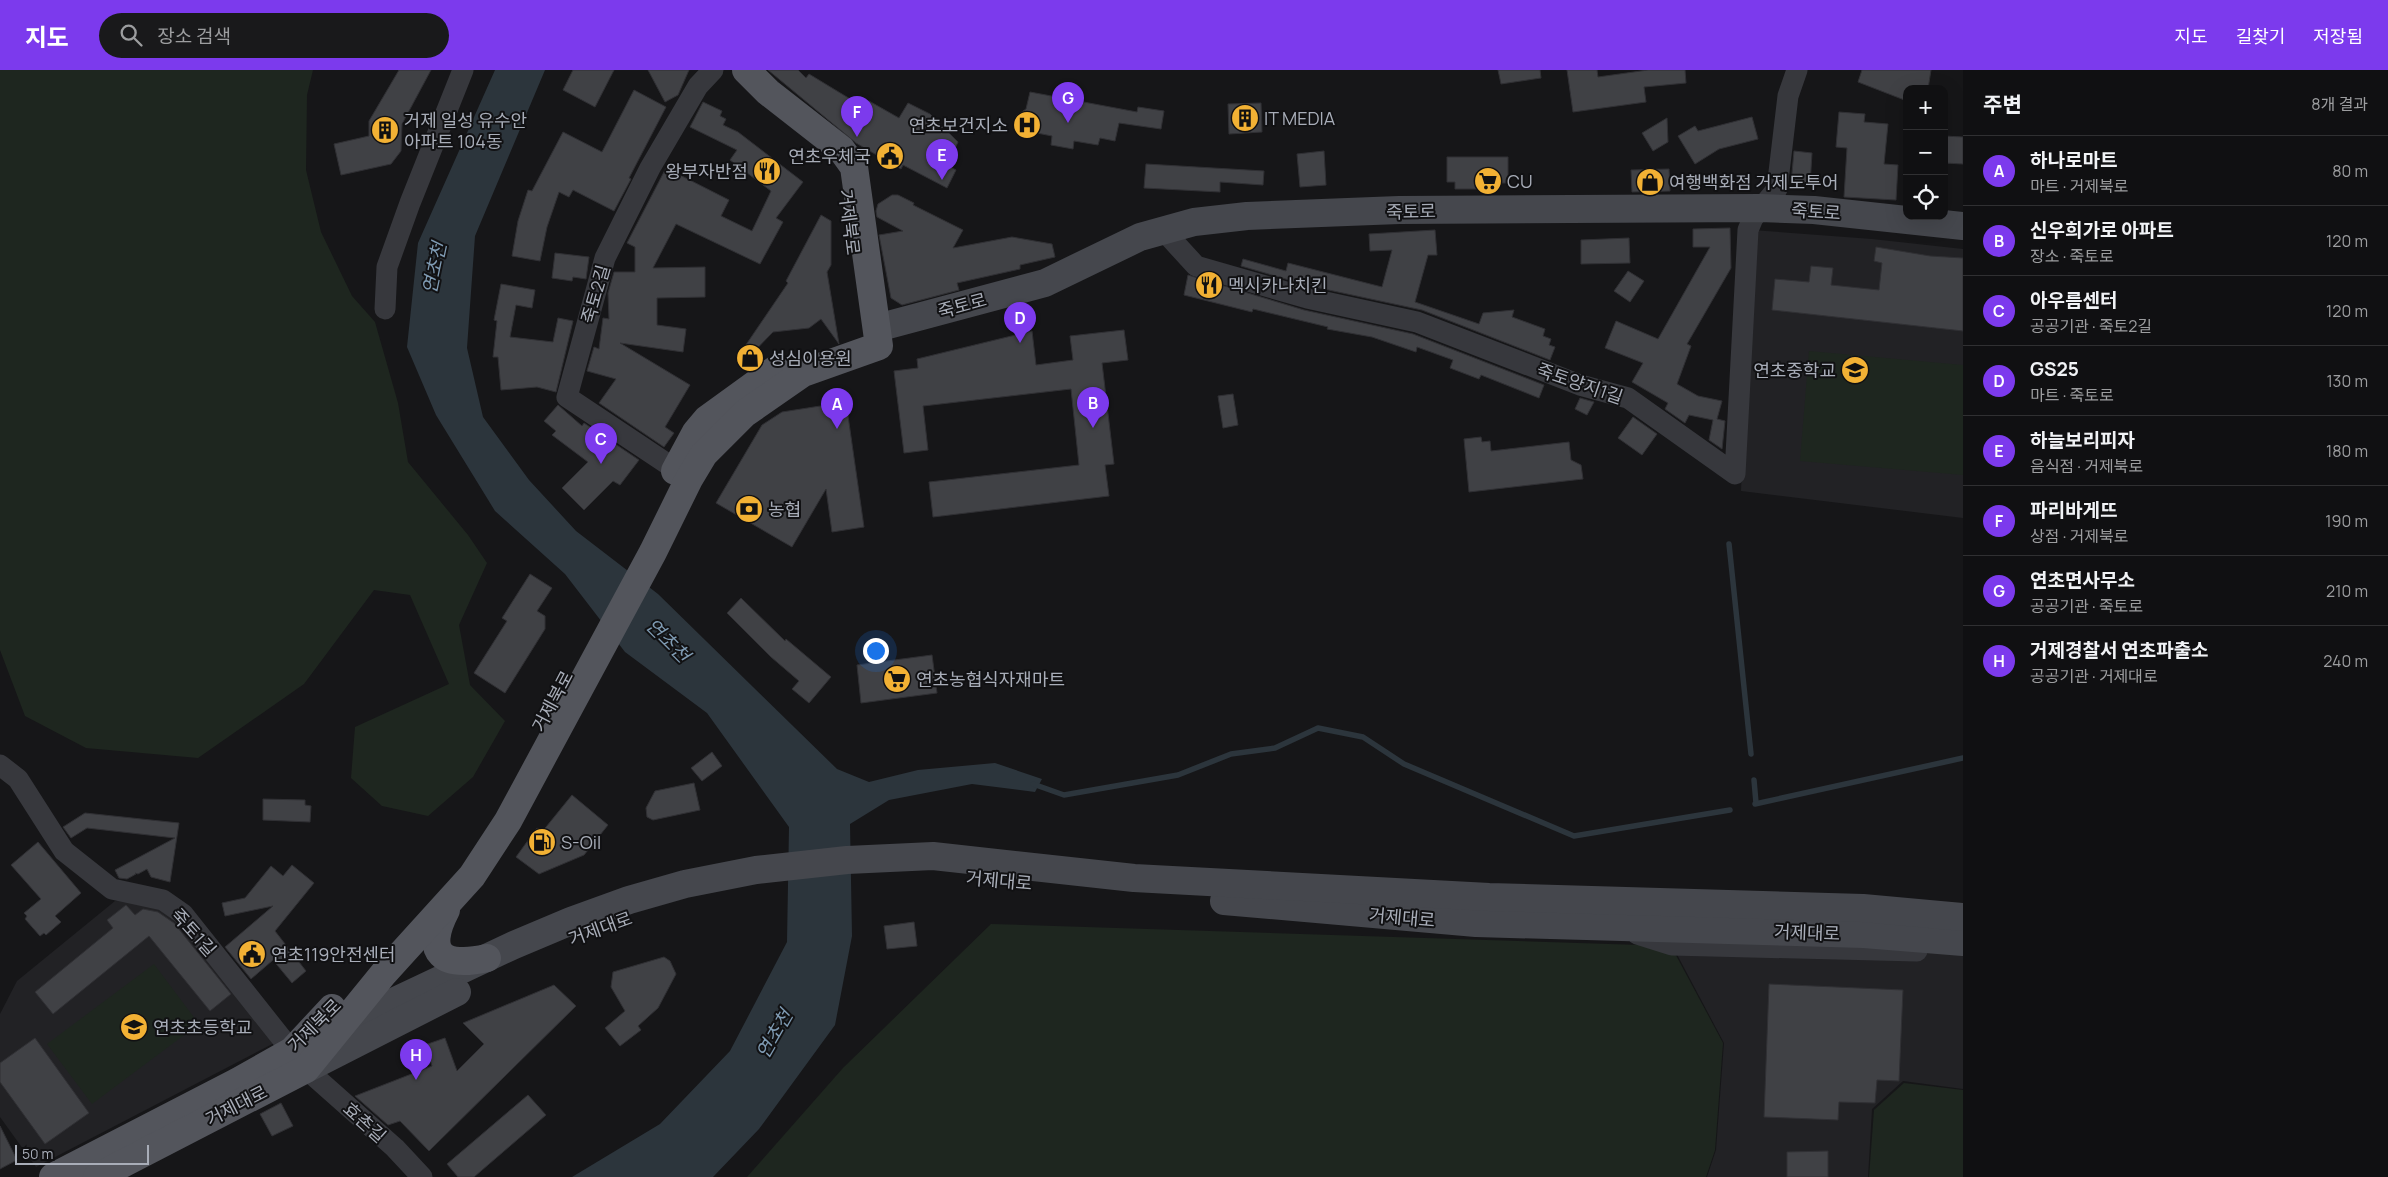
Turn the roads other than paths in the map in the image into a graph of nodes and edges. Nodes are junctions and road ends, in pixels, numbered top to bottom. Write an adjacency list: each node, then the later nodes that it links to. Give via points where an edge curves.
1 (463, 70): 9 (street, via 387,267)
2 (713, 70): 11 (street, 죽토2길, via 698,86 650,168 605,258 567,397)
3 (731, 70): 10 (main road, 거제북로, via 839,166 846,190)
4 (746, 70): 10 (main road, 거제북로, via 768,92 840,149 854,167)
5 (1797, 70): 6 (street, via 1788,96 1777,189)
6 (1757, 213): 7 (main road, 죽토로, via 1858,214); 8 (main road, 죽토로, via 1407,210 1247,216 1194,222); 8 (street, 죽토양지1길, via 1748,230 1735,474 1628,398 1580,385 1417,322 1307,298 1196,266)
7 (1963, 233)
8 (1168, 237): 10 (main road, 죽토로, via 1140,237 1045,283)
9 (384, 309)
10 (871, 339): 11 (main road, 거제북로, via 797,356 728,402 696,432)
11 (682, 474): 12 (main road, 거제북로)
12 (588, 653): 16 (main road, 거제북로, via 508,820 472,876); 23 (main road, 거제북로, via 454,872 319,1024)
13 (0, 765): 23 (street, 죽토1길, via 18,779 71,857 112,889 163,900 182,914)
14 (878, 867): 15 (main road, 거제대로); 17 (main road, 거제대로, via 933,856 1134,878 1489,897 1863,908); 18 (main road, 거제대로, via 1476,923)
15 (756, 878): 21 (main road, 거제대로, via 685,884 629,900); 23 (main road, 거제대로, via 576,936)
16 (450, 901): 21 (main road, via 439,929 438,949 455,962); 22 (main road, 거제북로)
17 (1963, 917)
18 (1610, 926): 19 (main road, 거제대로, via 1864,934); 20 (street, via 1672,945)
19 (1963, 942)
20 (1963, 952)
21 (487, 958): 22 (main road, 거제대로)
22 (337, 1029): 23 (main road, 거제북로)
23 (299, 1060): 24 (main road, 거제북로); 26 (main road, 거제대로); 27 (street, 효촌길)
24 (238, 1082): 25 (main road, 거제대로)
25 (53, 1177)
26 (97, 1177)
27 (422, 1177)

